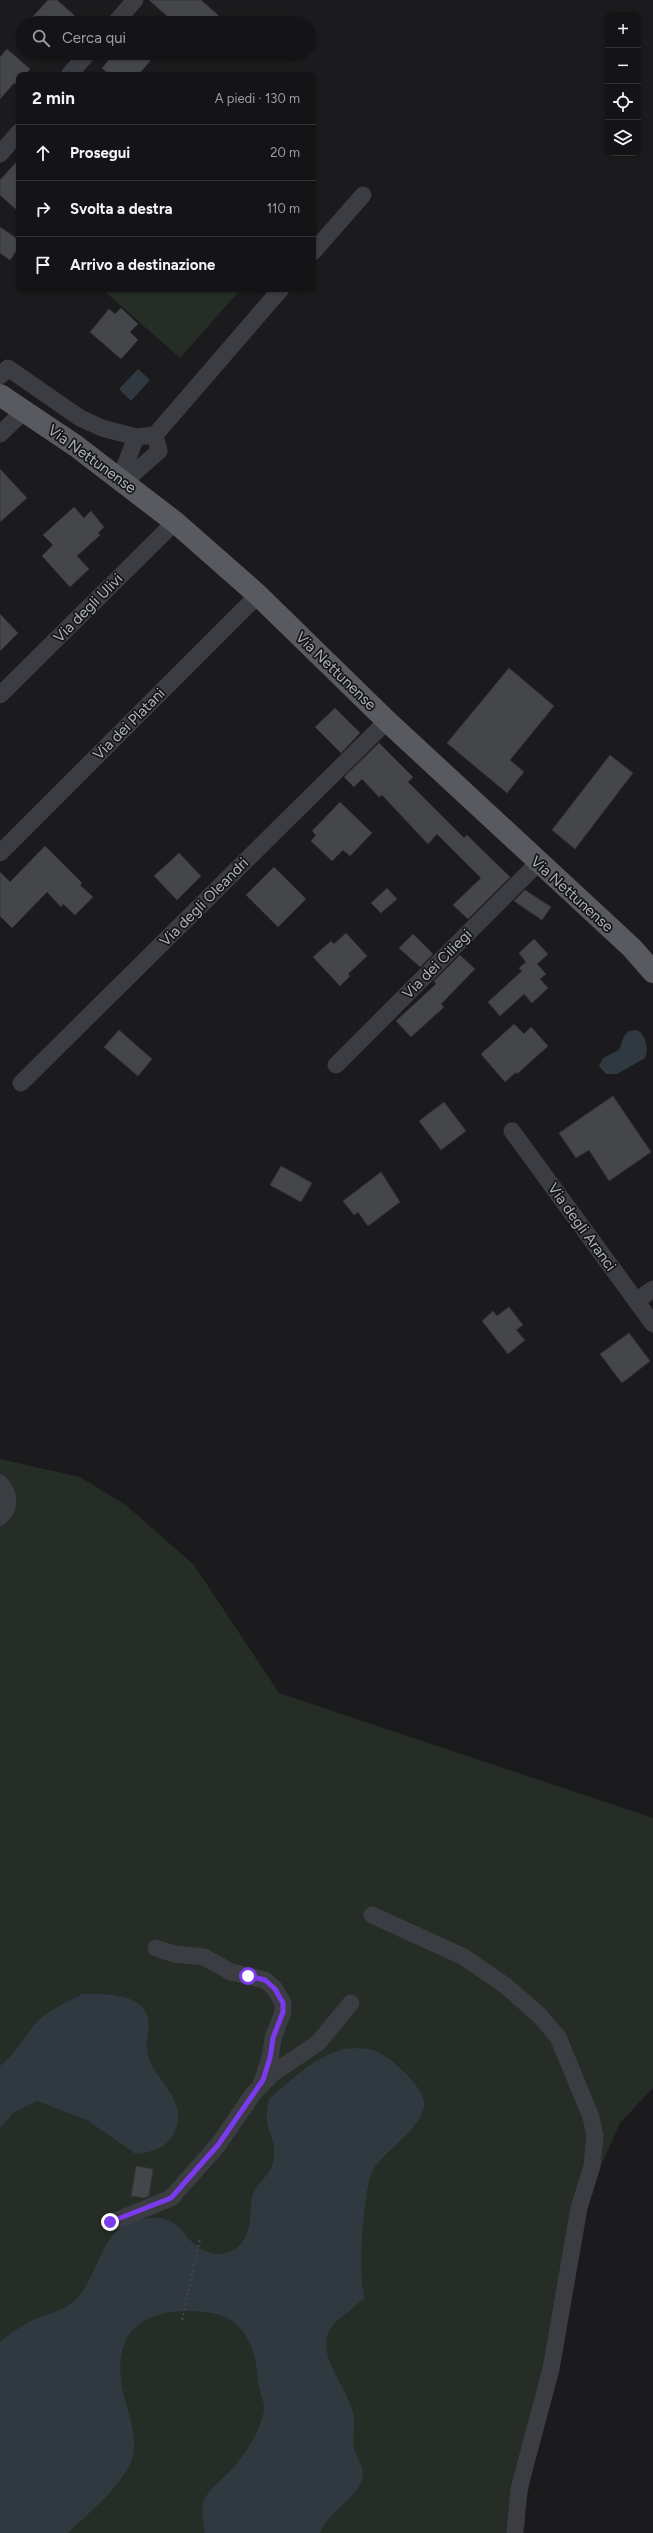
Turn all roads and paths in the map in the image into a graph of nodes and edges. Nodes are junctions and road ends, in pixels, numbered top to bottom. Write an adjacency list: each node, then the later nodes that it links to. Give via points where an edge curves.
1 (135, 0): 2 (street)
2 (120, 16)
3 (82, 60): 4 (street)
4 (72, 72)
5 (16, 135): 6 (street)
6 (0, 154)
7 (363, 195): 8 (street)
8 (316, 249)
9 (279, 292): 14 (street)
10 (0, 376): 15 (street, via 8,368 80,418 102,428)
11 (0, 395): 12 (main road, Via Nettunense)
12 (24, 411): 13 (street); 16 (main road, Via Nettunense)
13 (0, 434)
14 (155, 435): 15 (street); 16 (street, via 159,451)
15 (136, 437): 16 (street)
16 (122, 481): 17 (main road, Via Nettunense)
17 (175, 522): 18 (main road, Via Nettunense); 19 (street, Via degli Ulivi)
18 (258, 595): 20 (main road, Via Nettunense); 21 (street, Via dei Platani)
19 (0, 695)
20 (387, 721): 22 (main road, Via Nettunense); 25 (street, Via degli Oleandri)
21 (0, 853)
22 (538, 863): 23 (main road, Via Nettunense, via 632,948); 24 (street, Via dei Ciliegi)
23 (653, 972)
24 (336, 1065)
25 (21, 1084)
26 (512, 1131): 28 (street, Via degli Aranci)
27 (653, 1289): 28 (street)
28 (636, 1300): 29 (street, Via degli Aranci)
29 (653, 1324)
30 (0, 1483): 31 (street, via 5,1489 8,1506)
31 (0, 1517)
32 (372, 1915): 39 (street, via 464,1957 506,1986 539,2015 558,2038 591,2117 595,2136 592,2166 579,2208 551,2369 519,2489)
33 (156, 1948): 35 (street, via 174,1954 204,1957 231,1972 265,1980 275,1989 283,2003 283,2012 273,2038 266,2072)
34 (351, 2003): 35 (street, via 318,2043 283,2066)
35 (258, 2088): 36 (street, via 218,2145 171,2198)
36 (110, 2222)
37 (200, 2238): 38 (path)
38 (182, 2320)
39 (515, 2533)

